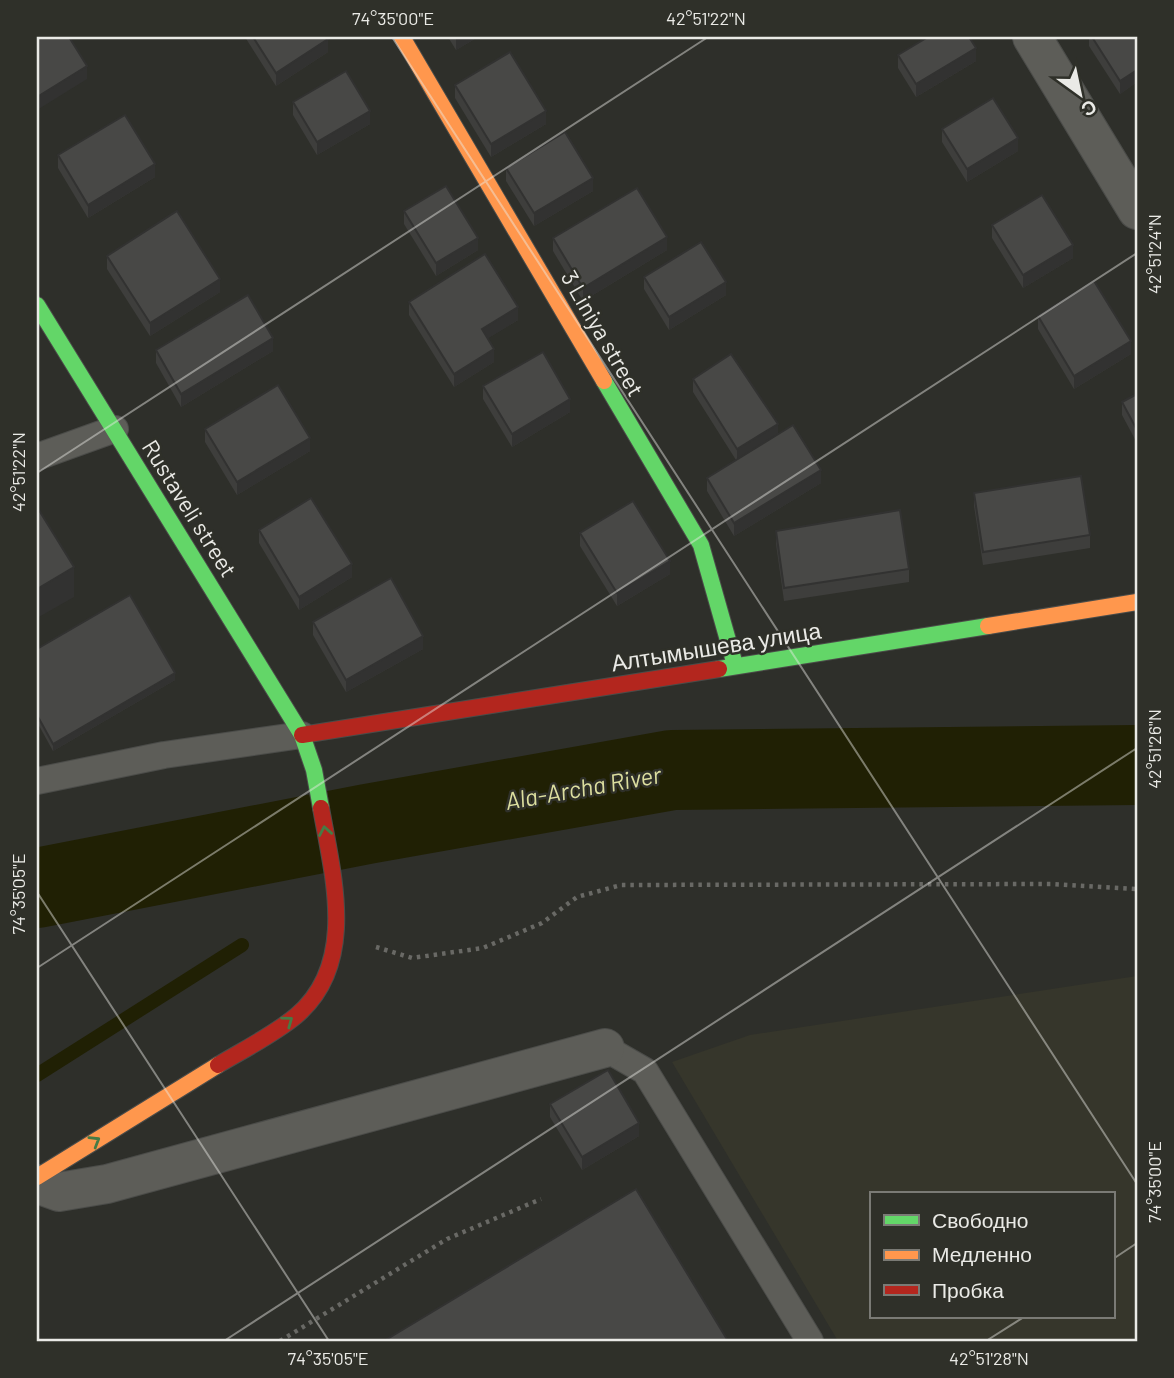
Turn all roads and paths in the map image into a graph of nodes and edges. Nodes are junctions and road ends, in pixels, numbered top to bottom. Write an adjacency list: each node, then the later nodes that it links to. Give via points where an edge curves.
1 (402, 37): 8 (street, 3 Liniya street, via 701,545)
2 (1031, 37): 3 (street)
3 (1137, 210)
4 (37, 305): 5 (street, Rustaveli street)
5 (115, 429): 6 (lane); 9 (street, Rustaveli street)
6 (37, 457)
7 (1137, 602): 8 (street, Алтымышева улица)
8 (735, 665): 9 (street, Алтымышева улица)
9 (302, 735): 10 (lane); 12 (street, Rustaveli street, one-way to 9, via 336,892 314,770)
10 (37, 780)
11 (1137, 889): 12 (path, via 1052,884 621,885 577,897 542,923 483,948 412,958)
12 (336, 935): 14 (street, Rustaveli street, one-way to 12, via 296,1016 316,993 330,966)
13 (605, 1048): 15 (street, via 107,1184 59,1192); 18 (lane, via 645,1071)
14 (37, 1177)
15 (37, 1184)
16 (541, 1199): 17 (path, via 447,1239)
17 (281, 1341)
18 (810, 1341)

